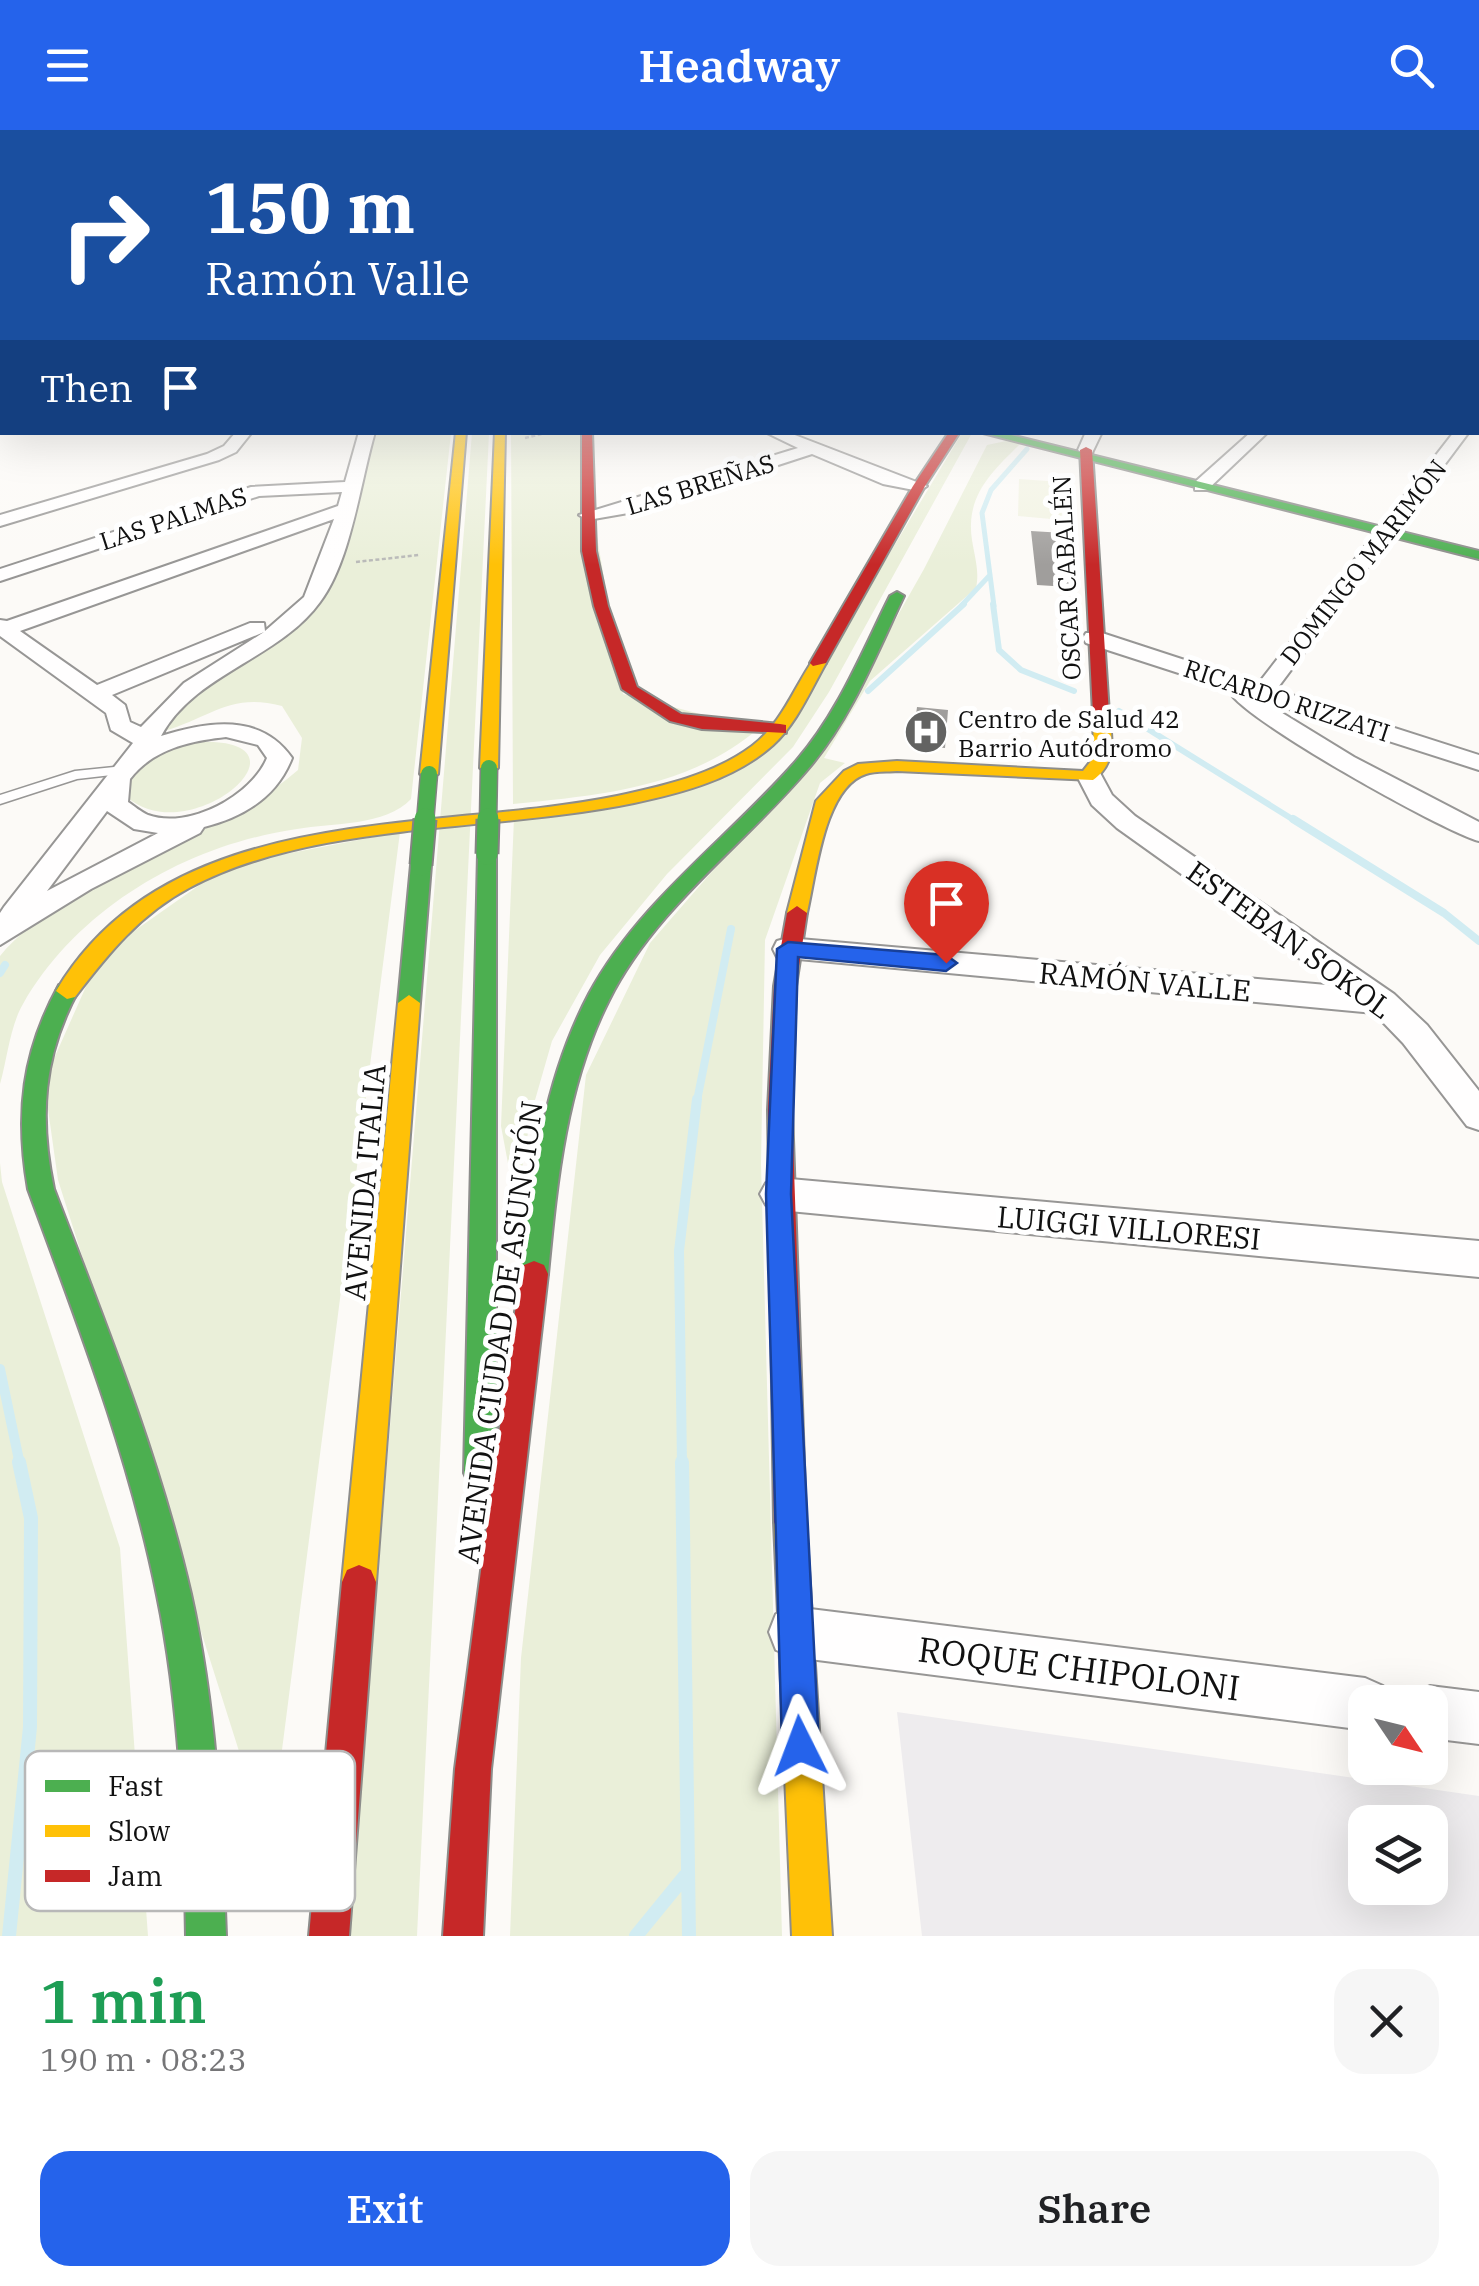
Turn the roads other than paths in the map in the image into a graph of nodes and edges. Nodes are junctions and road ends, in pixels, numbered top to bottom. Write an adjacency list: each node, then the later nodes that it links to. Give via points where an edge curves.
1 (242, 435): 18 (street, via 213,457)
2 (365, 435): 15 (street)
3 (461, 435): 48 (main road, AVENIDA ITALIA, bridge)
4 (500, 435): 49 (main road, bridge)
5 (587, 435): 17 (main road)
6 (779, 435): 12 (street)
7 (974, 435): 11 (main road); 14 (main road)
8 (1029, 435): 11 (main road)
9 (1257, 435): 13 (street)
10 (1460, 435): 19 (street, DOMINGO MARIMÓN)
11 (1089, 447): 13 (main road); 26 (main road, OSCAR CABALÉN)
12 (811, 449): 14 (street); 17 (street, LAS BREÑAS)
13 (1204, 483): 19 (main road)
14 (919, 486): 30 (main road)
15 (350, 488): 16 (street); 23 (street, LAS PALMAS, via 266,489)
16 (344, 509): 24 (street, via 315,596); 25 (street)
17 (588, 515): 30 (main road, via 601,606 630,689 676,718)
18 (0, 521)
19 (1390, 528): 20 (main road); 21 (main road); 28 (street, DOMINGO MARIMÓN)
20 (1479, 546)
21 (1479, 555)
22 (912, 567): 49 (main road, AVENIDA CIUDAD DE ASUNCIÓN, via 818,746 646,922 583,1025 547,1167)
23 (0, 574)
24 (300, 612): 29 (street); 31 (street, via 181,697)
25 (2, 628): 29 (street)
26 (1094, 638): 27 (street, RICARDO RIZZATI); 33 (main road, OSCAR CABALÉN, via 1104,760)
27 (1228, 680): 28 (street, RICARDO RIZZATI); 36 (street, via 1259,710)
28 (1263, 692): 32 (street, RICARDO RIZZATI)
29 (94, 694): 31 (street, via 117,710)
30 (780, 728): 47 (main road, via 721,771 628,802 379,830 241,858 182,883 122,923 54,1009 28,1075 30,1146 132,1442 185,1652)
31 (130, 762): 34 (lane); 35 (street, via 113,797 128,816 164,824); 35 (street, via 204,732 247,732 275,746 279,770 270,784); 37 (street)
32 (1479, 762)
33 (1090, 776): 38 (main road, via 897,766 850,776 825,801); 39 (street, ESTEBAN SOKOL, via 1101,799 1126,822)
34 (0, 800)
35 (210, 818): 37 (street, via 98,872)
36 (1479, 833)
37 (0, 934)
38 (788, 949): 39 (street, RAMÓN VALLE); 41 (main road)
39 (1383, 1002): 40 (street, ESTEBAN SOKOL)
40 (1479, 1116)
41 (778, 1194): 42 (street, LUIGGI VILLORESI); 43 (main road)
42 (1479, 1260)
43 (794, 1632): 44 (street, ROQUE CHIPOLONI); 55 (main road)
44 (1348, 1702)
45 (1448, 1714): 46 (street)
46 (1479, 1718)
47 (196, 1751)
48 (345, 1751)
49 (473, 1769): 54 (main road)
50 (206, 1911): 52 (main road)
51 (331, 1911): 53 (main road, AVENIDA ITALIA, bridge)
52 (206, 1936)
53 (329, 1936)
54 (463, 1936)
55 (812, 1936)

